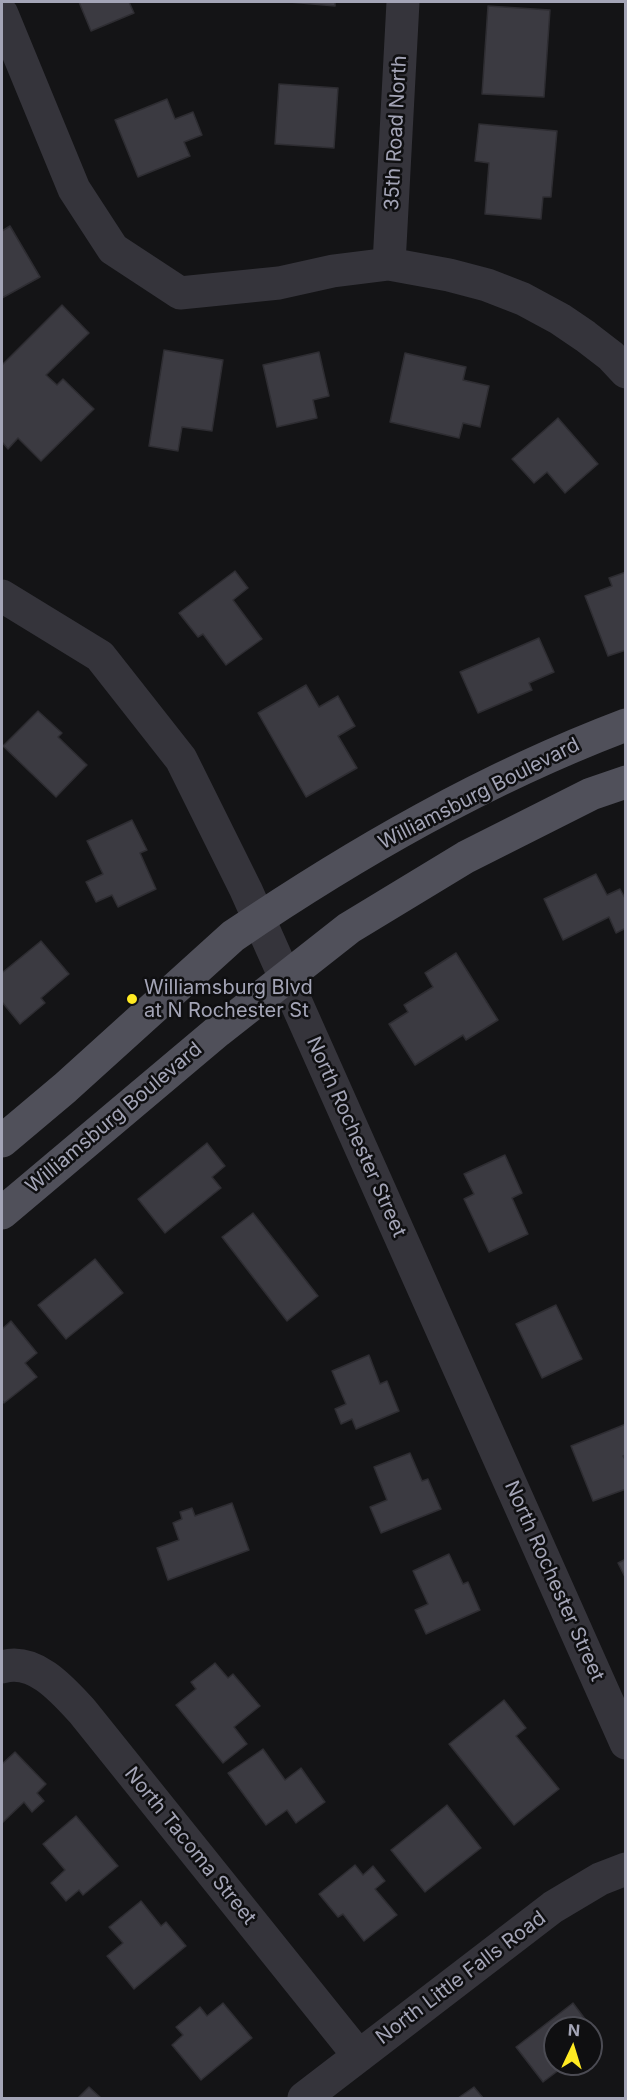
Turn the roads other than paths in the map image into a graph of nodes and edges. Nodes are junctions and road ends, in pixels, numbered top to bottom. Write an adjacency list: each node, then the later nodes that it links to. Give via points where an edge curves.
1 (403, 2): 3 (street, 35th Road North)
2 (2, 15): 3 (street, via 74,189 113,249 180,293 279,283)
3 (389, 264): 4 (street, via 477,282 523,299 585,336)
4 (626, 372)
5 (2, 596): 8 (street, North Rochester Street, via 100,656 181,759)
6 (626, 725): 8 (main road, Williamsburg Boulevard, via 574,744 416,821)
7 (626, 782): 9 (main road, Williamsburg Boulevard, via 591,794 466,857 349,928)
8 (259, 918): 9 (street, North Rochester Street); 10 (main road, Williamsburg Boulevard, via 233,936)
9 (285, 978): 11 (main road, Williamsburg Boulevard); 13 (street, North Rochester Street)
10 (2, 1141)
11 (2, 1213)
12 (2, 1667): 15 (street, North Tacoma Street, via 21,1665 60,1687)
13 (626, 1743)
14 (626, 1869): 15 (street, North Little Falls Road, via 600,1879 554,1907)
15 (359, 2056): 16 (street, North Little Falls Road)
16 (304, 2098)

